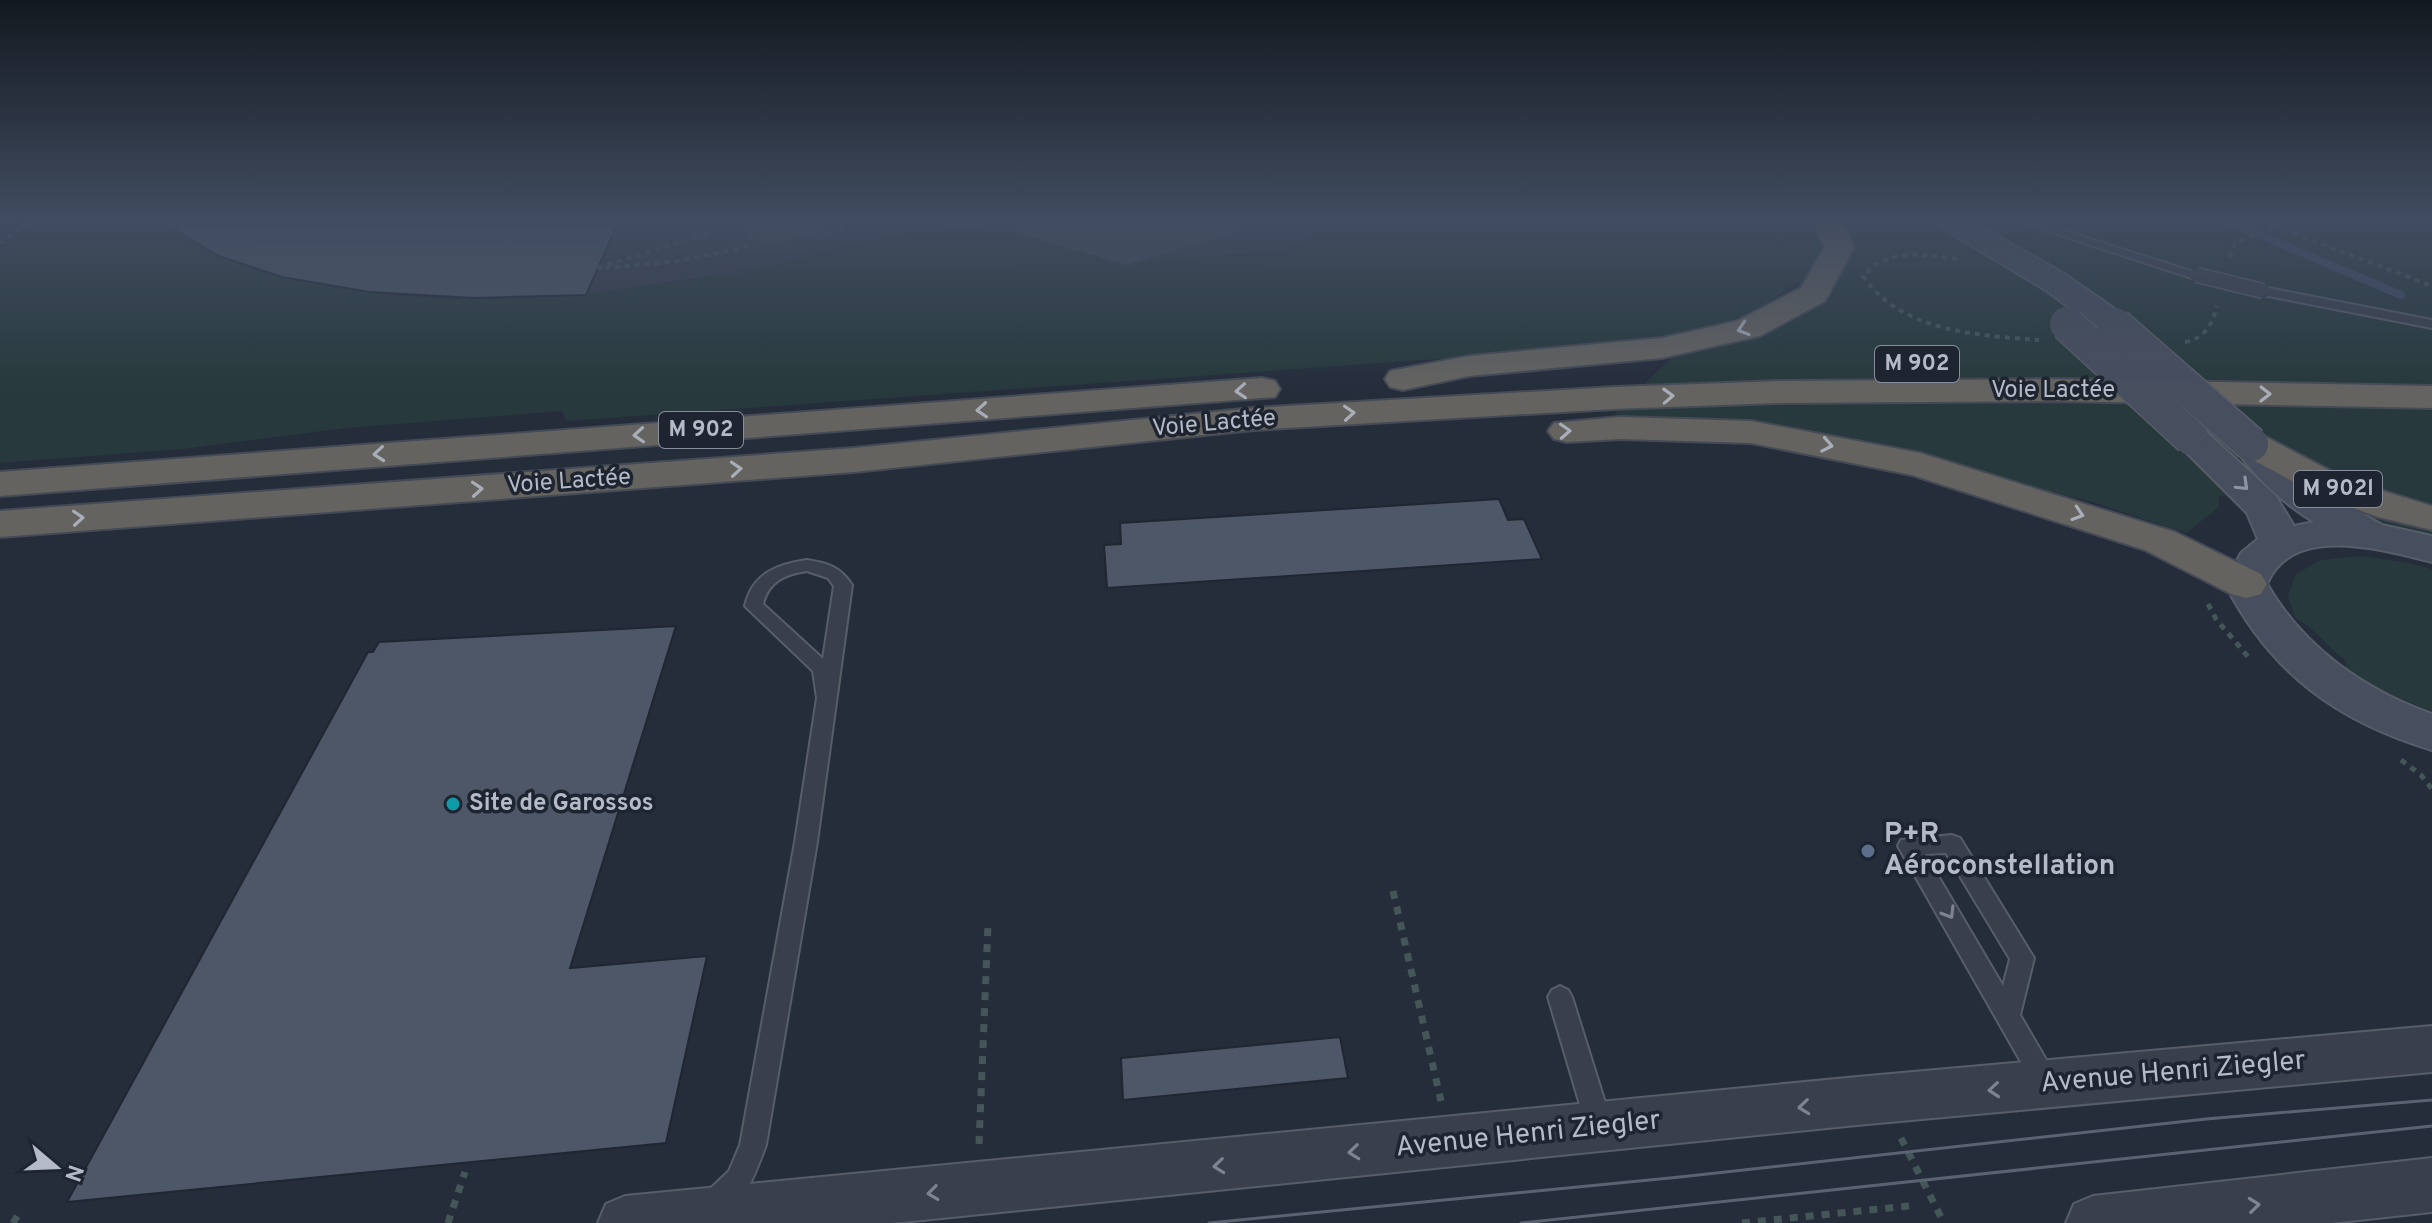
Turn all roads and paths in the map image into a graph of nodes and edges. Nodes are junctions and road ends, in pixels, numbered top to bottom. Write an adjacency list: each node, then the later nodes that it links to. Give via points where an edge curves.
1 (1824, 276): 9 (highway, one-way to 9, via 1814,294 1748,329 1662,348 1469,366)
2 (2009, 276): 16 (main road, one-way to 16, bridge, via 2261,504)
3 (2044, 276): 11 (main road, bridge, via 2115,325)
4 (2201, 276): 7 (lane, bridge)
5 (2406, 276): 6 (path)
6 (2432, 286)
7 (2432, 324)
8 (2432, 372): 9 (highway, Voie Lactée / M 902, via 1917,364)
9 (1403, 379): 13 (highway, Voie Lactée / M 902, one-way to 13)
10 (2432, 397): 12 (highway, Voie Lactée / M 902, one-way to 10, via 1253,419 1614,398 2052,390)
11 (2251, 444): 14 (highway, M 902l, via 2334,488); 17 (main road, via 2268,467 2307,500 2344,522)
12 (854, 460): 15 (highway, Voie Lactée / M 902, one-way to 12); 18 (highway, one-way to 18, via 1124,454 1620,428 1751,432 1935,469 2160,541)
13 (0, 484)
14 (2432, 518)
15 (0, 524)
16 (2280, 543): 17 (main road, via 2349,534); 18 (main road, via 2263,553)
17 (2413, 544)
18 (2246, 584): 20 (main road, via 2281,641 2318,673 2367,703)
19 (826, 697): 19 (lane, via 843,585 819,567 791,568 759,588 754,606 822,669); 34 (lane, via 806,842 749,1160 723,1198)
20 (2432, 732)
21 (1393, 891): 29 (path)
22 (988, 925): 32 (path)
23 (1560, 997): 28 (lane)
24 (2008, 1016): 24 (lane, one-way to 24, via 2022,958 1952,844 1909,846); 26 (lane)
25 (2432, 1049): 26 (street, Avenue Henri Ziegler)
26 (2048, 1085): 27 (street, Avenue Henri Ziegler, one-way to 27)
27 (1881, 1099): 28 (street, Avenue Henri Ziegler, one-way to 28); 38 (path)
28 (1599, 1127): 29 (street, Avenue Henri Ziegler)
29 (1450, 1143): 32 (street, Avenue Henri Ziegler, one-way to 32)
30 (465, 1172): 35 (path)
31 (2432, 1185): 39 (street, one-way to 31)
32 (976, 1188): 34 (street, Avenue Henri Ziegler, one-way to 34)
33 (1909, 1206): 37 (path)
34 (689, 1216): 36 (street, Avenue Henri Ziegler)
35 (448, 1223)
36 (625, 1223)
37 (1742, 1223)
38 (1944, 1223)
39 (2093, 1223)

